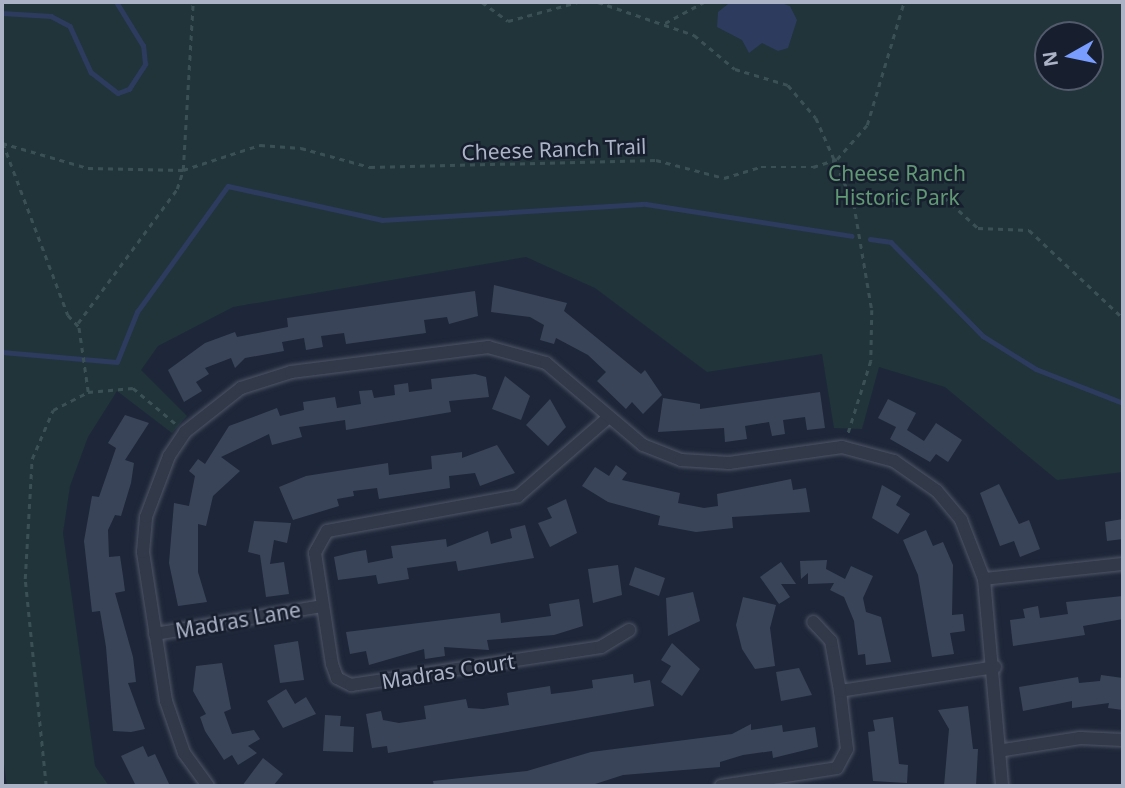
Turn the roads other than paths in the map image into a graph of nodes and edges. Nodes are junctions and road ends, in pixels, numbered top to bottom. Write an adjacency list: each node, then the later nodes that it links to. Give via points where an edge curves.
1 (609, 417): 3 (street, via 643,445 681,460 729,463 842,447 894,461 937,491 961,520); 4 (street, via 518,496 327,531 315,552); 7 (street, via 546,363 488,347 291,372 241,388 185,432 155,485 146,517 144,552)
2 (1123, 564): 3 (street)
3 (984, 579): 8 (street)
4 (322, 606): 6 (street, Madras Court, via 337,678 351,685 601,647); 7 (street, Madras Lane)
5 (813, 622): 9 (street, via 831,641)
6 (629, 630)
7 (155, 634): 12 (street, via 176,736)
8 (995, 667): 9 (street); 11 (street)
9 (840, 691): 13 (street, via 847,749 837,768)
10 (1123, 740): 11 (street, via 1080,738)
11 (1004, 750): 14 (street)
12 (208, 786)
13 (721, 786)
14 (1002, 786)

